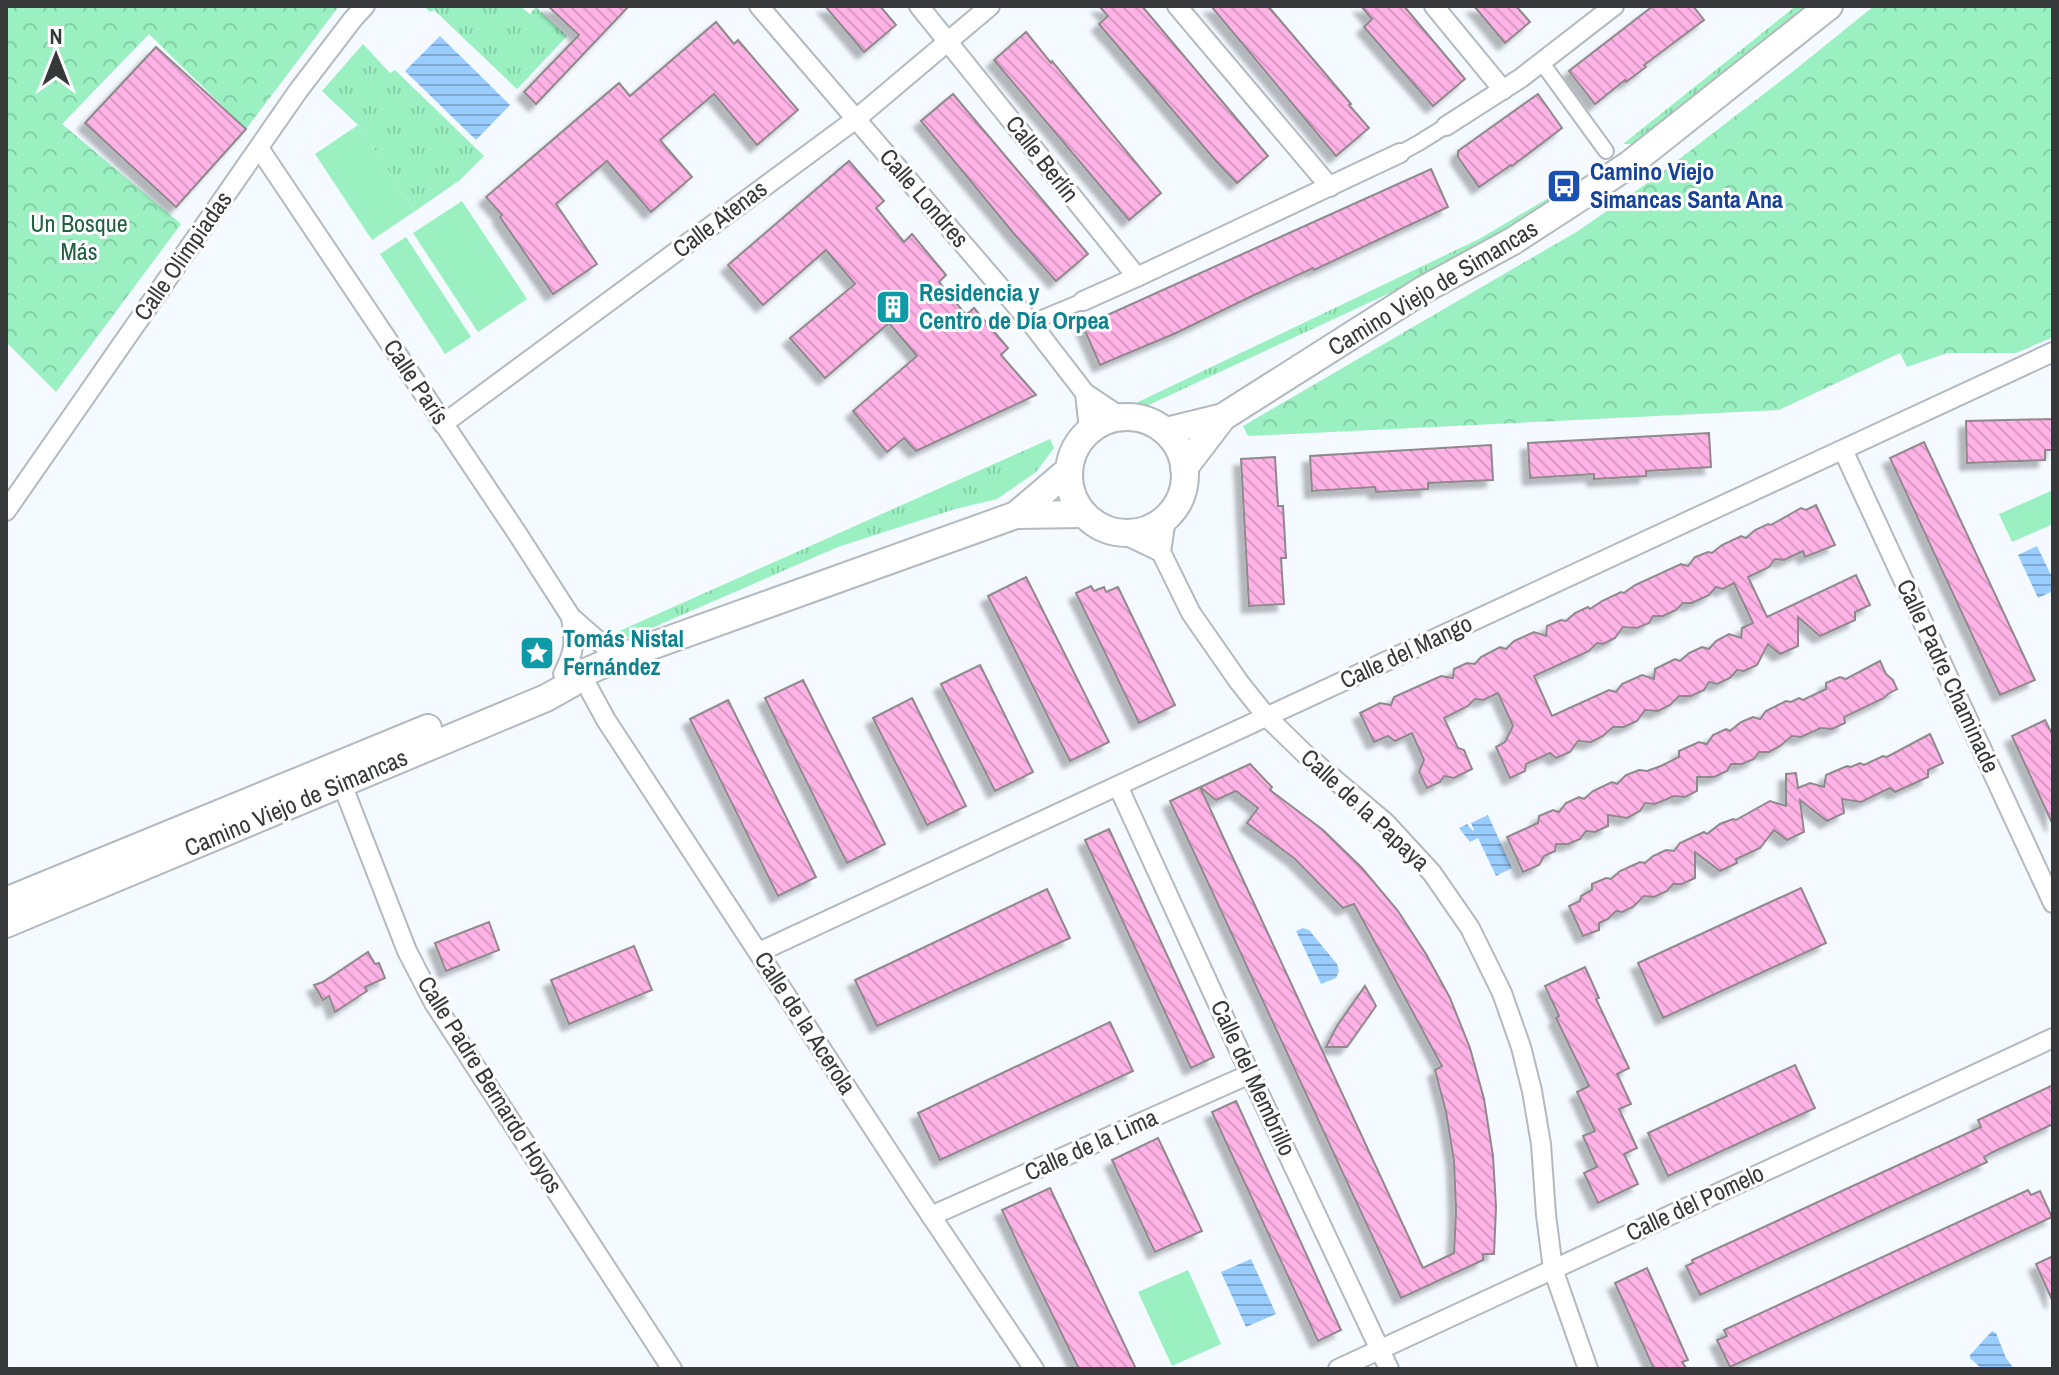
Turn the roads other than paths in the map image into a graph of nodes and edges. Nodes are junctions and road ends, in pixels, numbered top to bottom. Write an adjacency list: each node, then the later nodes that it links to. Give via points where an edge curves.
1 (365, 6): 14 (street, Calle Olimpiadas)
2 (759, 6): 12 (street, Calle Londres)
3 (919, 6): 9 (street, Calle Berlín)
4 (990, 6): 9 (street, Calle Atenas)
5 (1177, 6): 17 (street)
6 (1434, 6): 11 (street)
7 (1614, 6): 10 (street)
8 (1829, 6): 24 (main road, Camino Viejo de Simancas, via 1630,164)
9 (948, 41): 12 (street, Calle Atenas); 18 (street, Calle Berlín)
10 (1542, 63): 11 (street); 16 (street)
11 (1503, 90): 13 (street)
12 (856, 119): 22 (street, Calle Londres); 25 (street, Calle Atenas)
13 (1446, 126): 15 (street)
14 (259, 148): 25 (street, Calle París); 31 (street, Calle Olimpiadas)
15 (1409, 148): 17 (street)
16 (1606, 151)
17 (1330, 187): 18 (street)
18 (1137, 277): 19 (street)
19 (1083, 301): 20 (street)
20 (1042, 318)
21 (2053, 352): 28 (street, Calle del Mango)
22 (1085, 393): 23 (street, Calle Londres); 26 (street)
23 (1121, 417): 26 (main road); 27 (main road, via 1138,417)
24 (1223, 417): 27 (main road, Camino Viejo de Simancas); 29 (main road, Camino Viejo de Simancas)
25 (443, 424): 37 (street, Calle París)
26 (1089, 430): 30 (main road, via 1076,446)
27 (1166, 431): 29 (main road)
28 (1843, 450): 41 (street, Calle del Mango); 47 (street, Calle Padre Chaminade)
29 (1184, 468): 34 (main road, via 1182,496)
30 (1069, 470): 32 (main road); 33 (main road, Camino Viejo de Simancas)
31 (6, 511)
32 (1083, 514): 33 (main road, Camino Viejo de Simancas); 35 (main road)
33 (1016, 515): 38 (main road, Camino Viejo de Simancas)
34 (1166, 519): 35 (main road, via 1141,531); 36 (street)
35 (1121, 533): 36 (street)
36 (1161, 552): 41 (street, Calle de la Papaya, via 1191,613)
37 (571, 617): 38 (street, Calle París); 39 (street)
38 (618, 658): 39 (main road, Camino Viejo de Simancas)
39 (572, 674): 40 (main road, Camino Viejo de Simancas); 42 (main road, Camino Viejo de Simancas, via 571,684 546,698); 50 (street, Calle de la Acerola)
40 (469, 711): 42 (main road, via 459,725 357,768); 44 (main road, Camino Viejo de Simancas)
41 (1266, 716): 43 (street, Calle del Mango); 54 (street, Calle de la Papaya, via 1386,823 1432,873 1470,928 1502,993 1532,1091)
42 (342, 784): 44 (main road, via 321,783 240,815); 49 (main road, Camino Viejo de Simancas); 56 (street, Calle Padre Bernardo Hoyos, via 407,951 434,1003)
43 (1118, 786): 50 (street, Calle del Mango); 52 (street, Calle del Membrillo)
44 (213, 816): 45 (main road, Camino Viejo de Simancas)
45 (84, 869): 46 (main road, Camino Viejo de Simancas); 48 (main road, via 46,896)
46 (6, 901)
47 (2053, 903)
48 (6, 912)
49 (6, 924)
50 (759, 952): 53 (street, Calle de la Acerola)
51 (2053, 1038): 54 (street, Calle del Pomelo)
52 (1250, 1074): 53 (street, Calle de la Lima); 55 (street, Calle del Membrillo)
53 (931, 1216): 57 (street, Calle de la Acerola)
54 (1553, 1269): 55 (street, Calle del Pomelo); 60 (street, Calle de la Papaya)
55 (1380, 1349): 58 (street, Calle del Pomelo); 59 (street, Calle del Membrillo)
56 (672, 1369)
57 (1034, 1369)
58 (1338, 1369)
59 (1389, 1369)
60 (1588, 1369)

